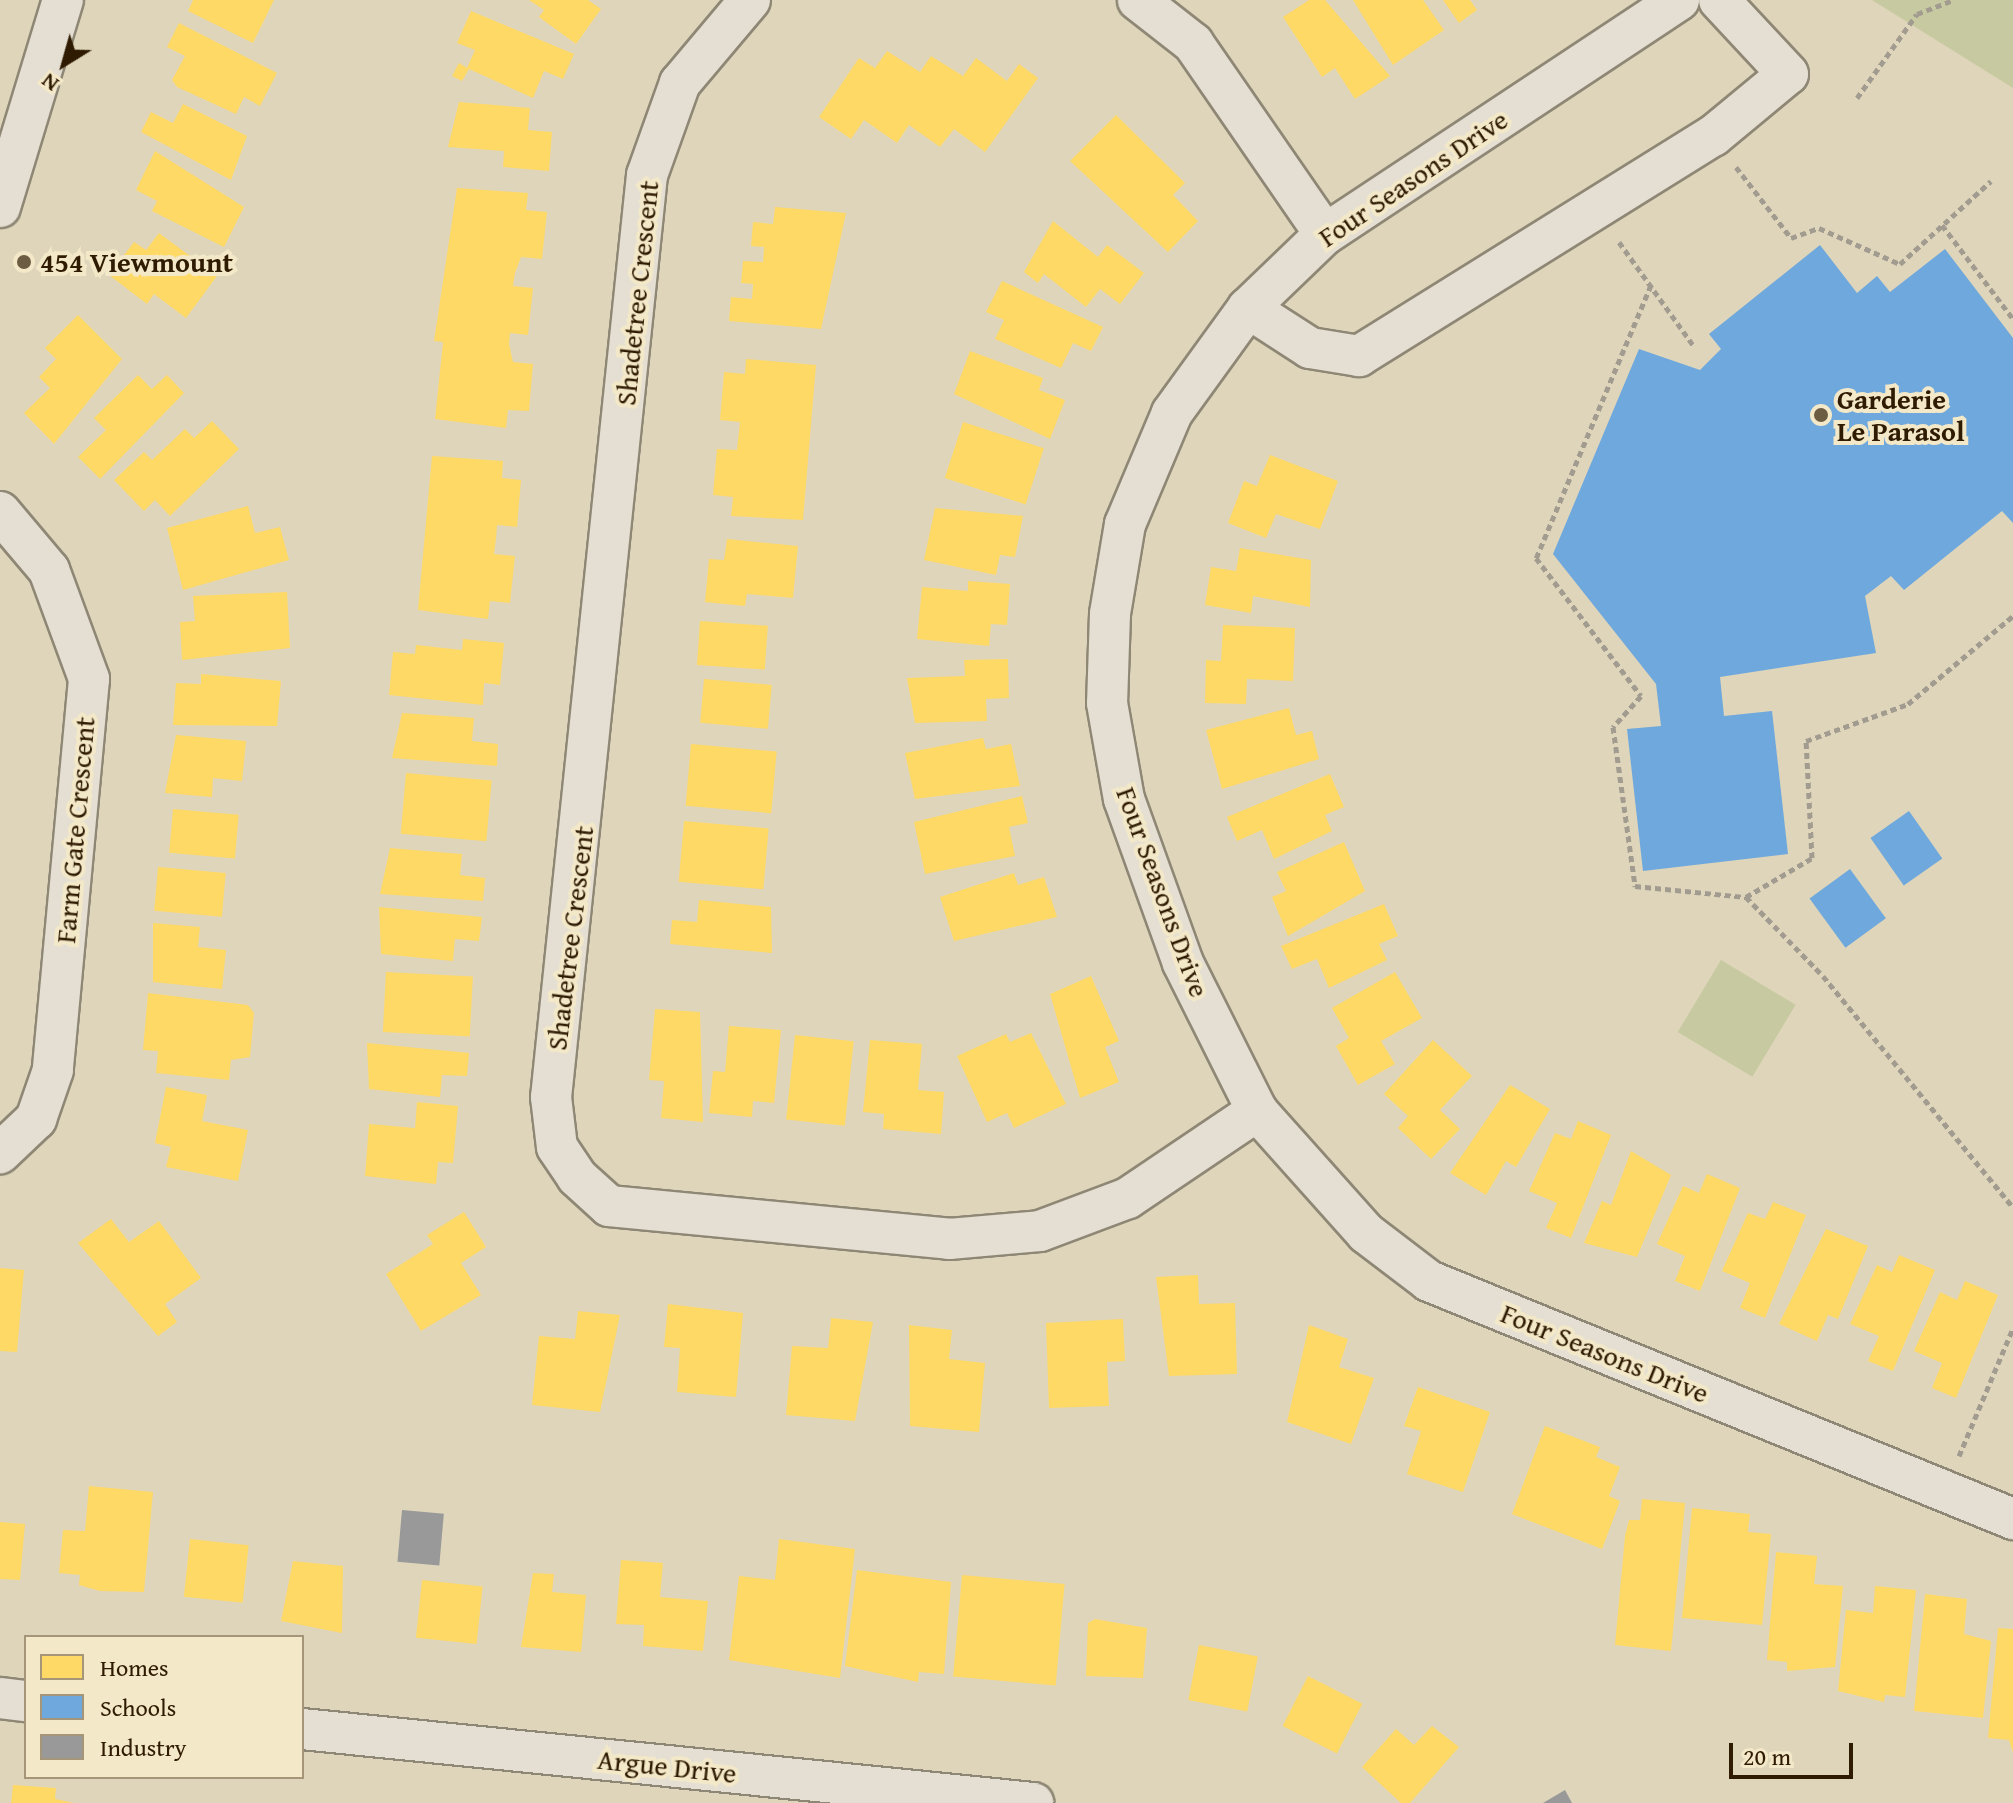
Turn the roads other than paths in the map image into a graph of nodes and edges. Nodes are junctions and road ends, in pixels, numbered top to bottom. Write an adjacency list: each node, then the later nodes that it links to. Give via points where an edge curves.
1 (63, 0): 6 (street)
2 (750, 0): 10 (street, Shadetree Crescent, via 680,83 647,175 551,1097 557,1147 609,1206 949,1239 1040,1231 1128,1198)
3 (1138, 0): 7 (street, via 1193,43)
4 (1679, 0): 7 (street, Four Seasons Drive)
5 (1719, 0): 8 (street, via 1788,74 1713,136 1359,356 1310,348)
6 (0, 207)
7 (1325, 234): 8 (street, Four Seasons Drive)
8 (1248, 308): 10 (street, Four Seasons Drive, via 1172,413 1125,524 1110,614 1107,703 1124,799 1183,963)
9 (0, 512): 11 (street, Farm Gate Crescent, via 49,570 89,679 53,1070 36,1119)
10 (1257, 1111): 12 (street, Four Seasons Drive, via 1325,1193 1429,1281)
11 (0, 1153)
12 (2013, 1519)
13 (0, 1698): 14 (street)
14 (24, 1701)
15 (304, 1729): 16 (street, Argue Drive)
16 (1033, 1803)

